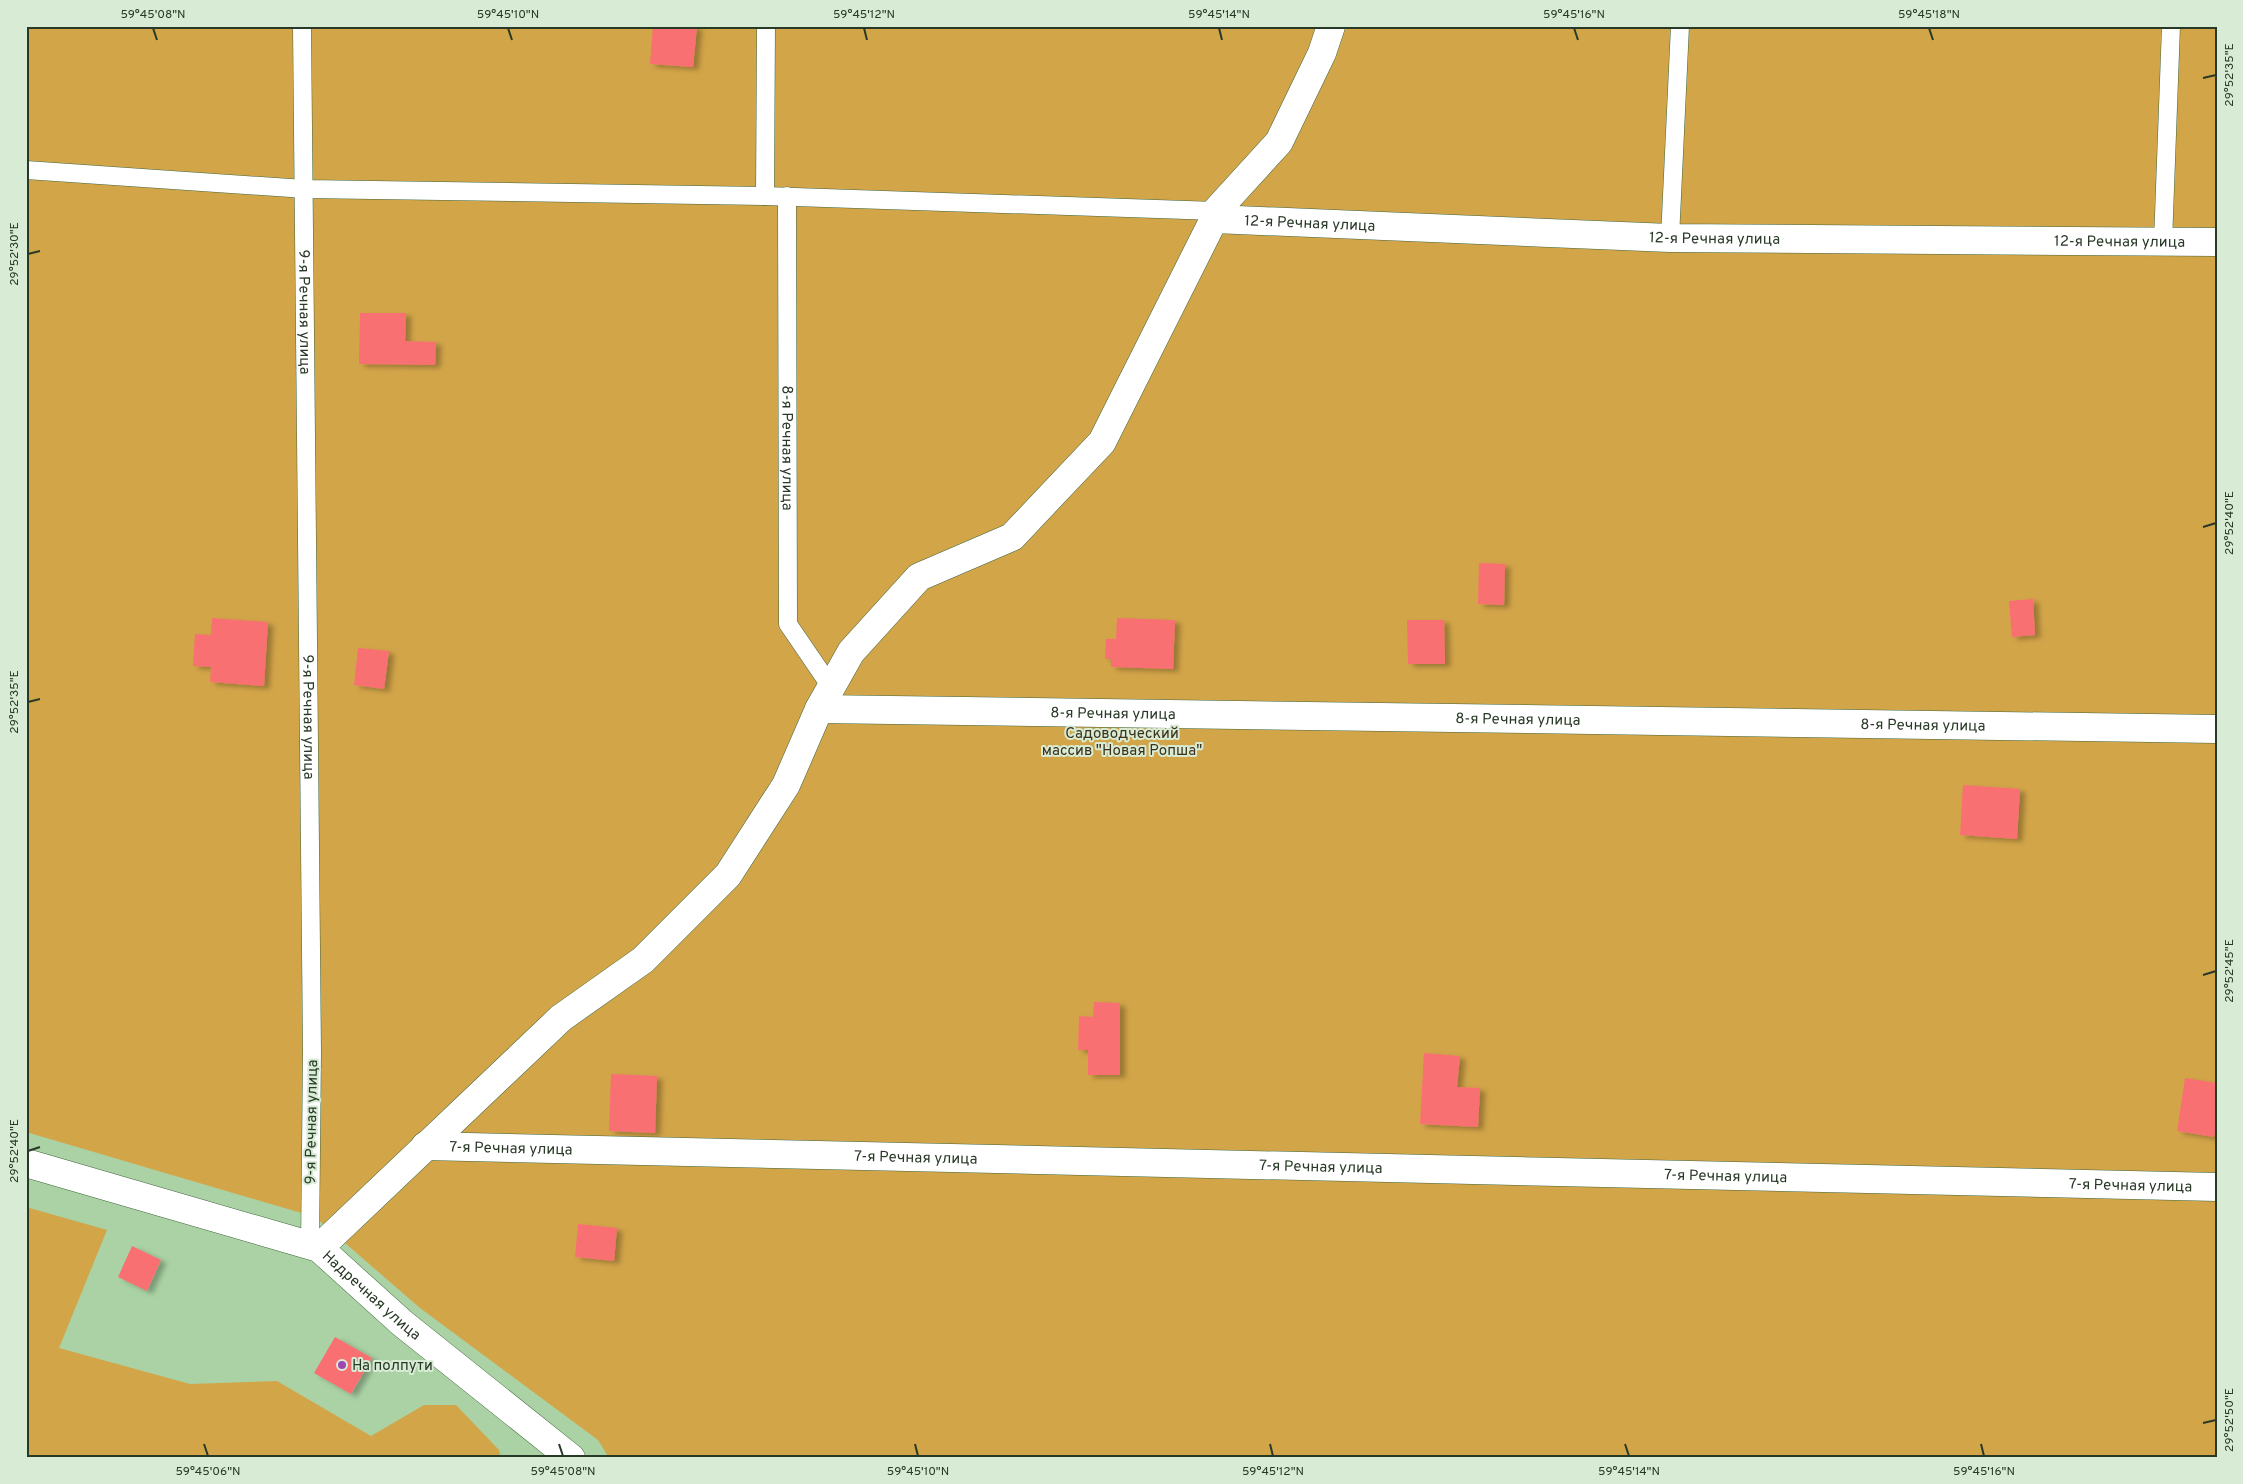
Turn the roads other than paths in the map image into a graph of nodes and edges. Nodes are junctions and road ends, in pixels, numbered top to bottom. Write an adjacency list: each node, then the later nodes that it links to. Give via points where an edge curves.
1 (302, 26): 7 (lane, 9-я Речная улица)
2 (766, 26): 8 (lane)
3 (1331, 26): 10 (street, via 1322,53 1279,142)
4 (1680, 26): 11 (lane)
5 (2171, 26): 12 (lane)
6 (26, 170): 7 (lane)
7 (305, 189): 8 (lane); 19 (lane, 9-я Речная улица)
8 (765, 196): 9 (lane)
9 (786, 196): 10 (lane); 14 (lane, 8-я Речная улица, via 788,624)
10 (1215, 215): 11 (street, 12-я Речная улица); 14 (street, via 1102,442 1012,537 920,577 852,652)
11 (1670, 238): 12 (street, 12-я Речная улица)
12 (2163, 242): 13 (street, 12-я Речная улица)
13 (2217, 242)
14 (825, 698): 15 (street, 8-я Речная улица); 16 (street, via 786,785 728,874 643,960 561,1018)
15 (2217, 729)
16 (425, 1146): 18 (street, 7-я Речная улица); 19 (street)
17 (26, 1163): 19 (street, Надречная улица)
18 (2217, 1186)
19 (314, 1247): 20 (street, Надречная улица, via 402,1323)
20 (571, 1458)

